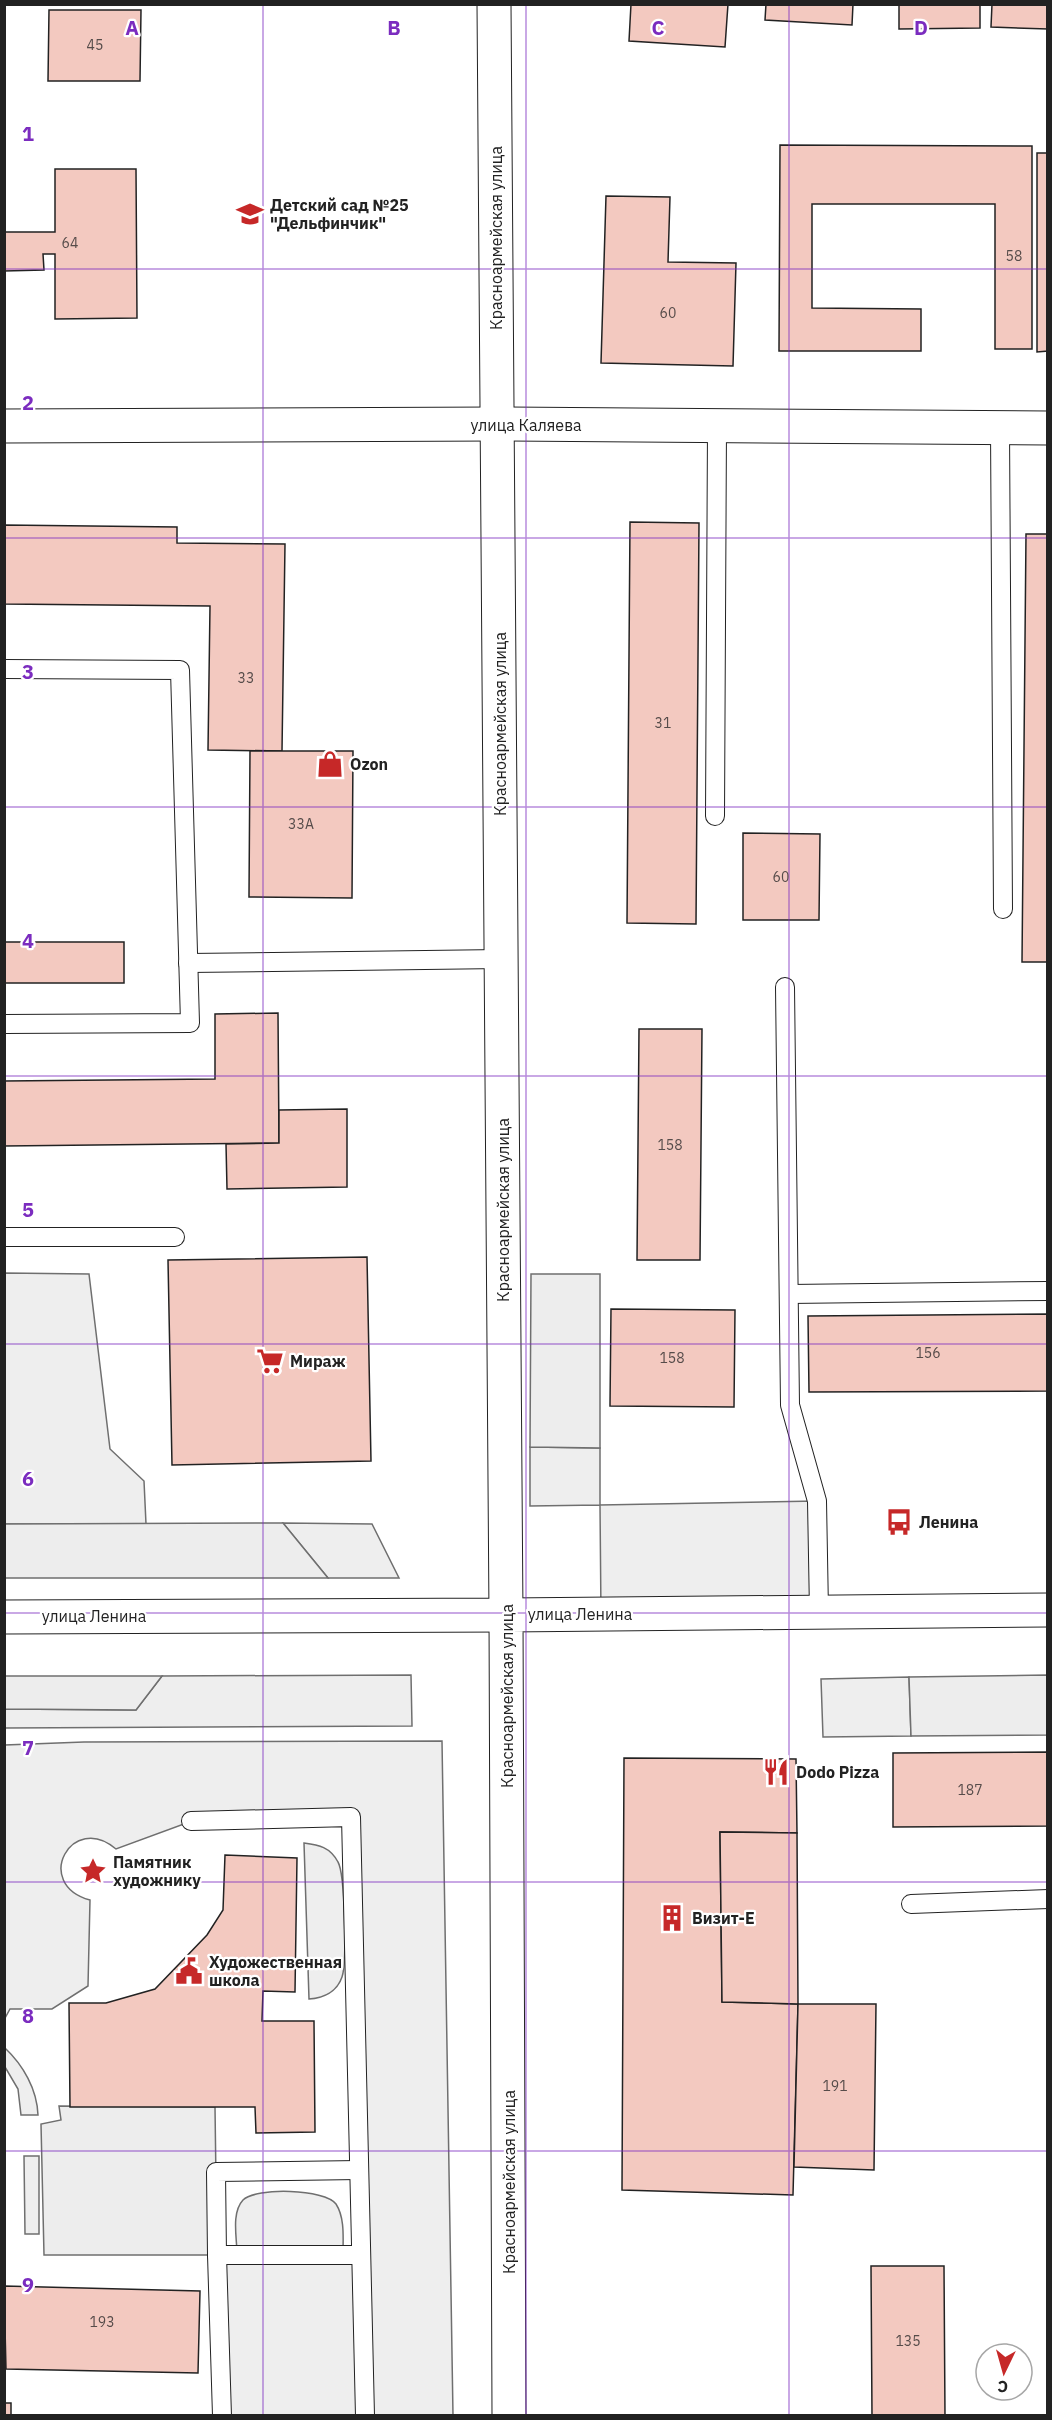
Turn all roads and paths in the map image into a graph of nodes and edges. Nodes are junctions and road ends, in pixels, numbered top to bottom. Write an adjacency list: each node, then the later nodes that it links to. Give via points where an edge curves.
1 (495, 4): 2 (street, Красноармейская улица)
2 (497, 424): 3 (street, улица Каляева); 4 (street, улица Каляева); 10 (street, Красноармейская улица)
3 (4, 426)
4 (717, 427): 5 (street, улица Каляева); 8 (lane)
5 (1000, 428): 6 (street, улица Каляева); 9 (lane)
6 (1047, 428)
7 (4, 669): 11 (lane, via 180,670)
8 (715, 816)
9 (1003, 909)
10 (501, 958): 11 (lane); 20 (street, Красноармейская улица)
11 (188, 963): 13 (lane, via 190,1023)
12 (785, 987): 17 (lane)
13 (4, 1024)
14 (4, 1237): 15 (lane)
15 (175, 1237)
16 (1047, 1292): 17 (lane)
17 (789, 1294): 19 (lane, via 790,1405 817,1501)
18 (1047, 1610): 19 (street, улица Ленина)
19 (819, 1611): 20 (street, улица Ленина)
20 (506, 1615): 21 (street, улица Ленина); 30 (street, Красноармейская улица)
21 (4, 1617)
22 (192, 1821): 25 (lane, via 351,1817)
23 (1047, 1899): 24 (lane)
24 (911, 1904)
25 (359, 2170): 26 (lane, via 216,2172); 27 (lane)
26 (217, 2255): 27 (lane); 28 (lane)
27 (361, 2255): 29 (lane)
28 (222, 2415)
29 (365, 2415)
30 (510, 2415)

